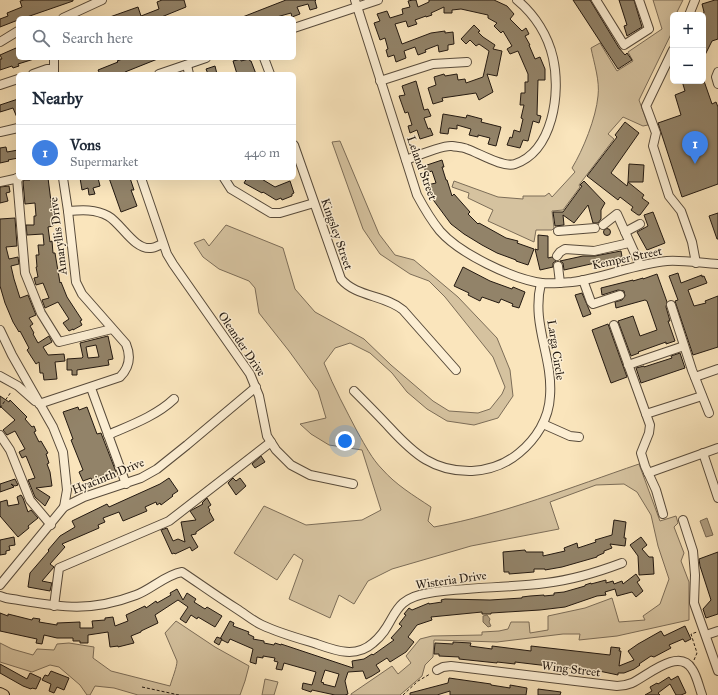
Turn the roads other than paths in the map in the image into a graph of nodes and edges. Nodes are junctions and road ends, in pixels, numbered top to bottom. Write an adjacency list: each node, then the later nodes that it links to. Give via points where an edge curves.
1 (102, 0): 9 (street)
2 (378, 0): 7 (street)
3 (596, 0): 4 (street, via 624,45 649,29)
4 (639, 0)
5 (695, 0): 8 (street)
6 (520, 1): 32 (street, via 536,19 547,41 555,68 555,102 547,135 541,144 527,159 513,164 500,163 465,148 450,146)
7 (356, 3): 10 (street); 26 (street, Leland Street)
8 (690, 12)
9 (67, 16)
10 (296, 27)
11 (16, 32): 12 (street)
12 (0, 42)
13 (670, 56): 49 (street, via 646,106 656,133 653,146 669,196 681,211)
14 (54, 60): 20 (street)
15 (200, 60): 18 (street)
16 (265, 60): 23 (street)
17 (467, 62): 26 (street, via 434,64)
18 (186, 65): 21 (street); 22 (street)
19 (39, 72): 20 (street, via 47,69)
20 (54, 72)
21 (165, 72)
22 (188, 72)
23 (269, 72)
24 (718, 72): 27 (street)
25 (16, 80): 28 (street)
26 (380, 81): 32 (street, Leland Street)
27 (718, 84)
28 (0, 85)
29 (16, 128): 30 (street)
30 (0, 132)
31 (296, 151): 39 (street, Kingsley Street)
32 (406, 160): 54 (street, Leland Street, via 417,195 441,232 470,255 508,273)
33 (16, 178): 38 (street)
34 (18, 180): 59 (street, via 25,273 41,313 59,342)
35 (63, 180): 40 (street, Amaryllis Drive)
36 (142, 180): 47 (street, Oleander Drive)
37 (225, 180): 39 (street, via 231,189 271,213 280,213)
38 (0, 182)
39 (314, 203): 64 (street, Kingsley Street, via 344,283 356,290 390,301 404,310)
40 (68, 210): 47 (street, via 90,210 107,215 128,236 145,248); 59 (street, Amaryllis Drive, via 76,282 82,294)
41 (640, 224): 45 (street)
42 (603, 225): 45 (street, via 617,214)
43 (595, 228): 44 (street)
44 (558, 231)
45 (625, 232): 46 (street)
46 (630, 242): 48 (street, via 594,251 565,249); 51 (street)
47 (162, 244): 67 (street, Oleander Drive, via 173,264 250,374)
48 (557, 256)
49 (696, 263): 50 (street, Kemper Street); 51 (street, Kemper Street, via 668,261)
50 (718, 264)
51 (640, 265): 53 (street, Kemper Street)
52 (558, 266): 55 (street)
53 (583, 280): 55 (street, Kemper Street); 56 (street, via 593,304)
54 (541, 283): 55 (street, Kemper Street); 75 (street, Larga Circle, via 538,313 550,386 549,406)
55 (560, 283)
56 (620, 295)
57 (671, 305): 61 (street)
58 (614, 325): 62 (street)
59 (112, 329): 68 (street, Amaryllis Drive, via 126,344 129,362 120,376)
60 (0, 330): 72 (street)
61 (684, 346): 62 (street); 66 (street)
62 (628, 365): 74 (street)
63 (718, 369): 66 (street)
64 (456, 370)
65 (0, 376): 72 (street, via 18,386)
66 (695, 377): 70 (street)
67 (256, 387): 79 (street, Oleander Drive, via 265,428); 83 (street, Hyacinth Drive, via 157,469)
68 (91, 388): 72 (street, Amaryllis Drive); 77 (street)
69 (354, 391): 75 (street, Larga Circle, via 412,451 426,461 448,469 473,471 503,464 525,448)
70 (702, 396): 73 (street); 74 (street)
71 (174, 399): 77 (street, via 152,416)
72 (40, 404): 86 (street, via 63,452 67,490)
73 (709, 413)
74 (646, 414): 82 (street, via 650,425 649,433 641,453)
75 (543, 424): 78 (street)
76 (0, 435): 89 (street, via 10,450 30,500)
77 (108, 435): 83 (street)
78 (579, 437)
79 (271, 442): 84 (street, Oleander Drive, via 282,458 304,472); 93 (street, via 169,521 59,568)
80 (718, 448): 81 (street)
81 (703, 453): 82 (street); 85 (street)
82 (648, 473): 87 (street)
83 (126, 484): 86 (street, Hyacinth Drive, via 84,497)
84 (353, 484)
85 (718, 498)
86 (64, 507): 89 (street, Hyacinth Drive)
87 (663, 514)
88 (683, 520): 95 (street, via 693,551 694,603)
89 (51, 525): 91 (street, Hyacinth Drive)
90 (622, 563): 93 (street, Wisteria Drive, via 546,583 416,596 394,612 384,632 374,643 354,652 340,652 270,629 182,572 175,573 141,593 110,604 86,607)
91 (0, 585)
92 (0, 596): 93 (street)
93 (54, 606)
94 (718, 631): 95 (street)
95 (705, 632): 97 (street)
96 (438, 670): 100 (street, Wing Street, via 451,666 617,686 631,683 674,660 693,665)
97 (718, 671)
98 (0, 693): 99 (main road)
99 (4, 695)
100 (702, 695)

